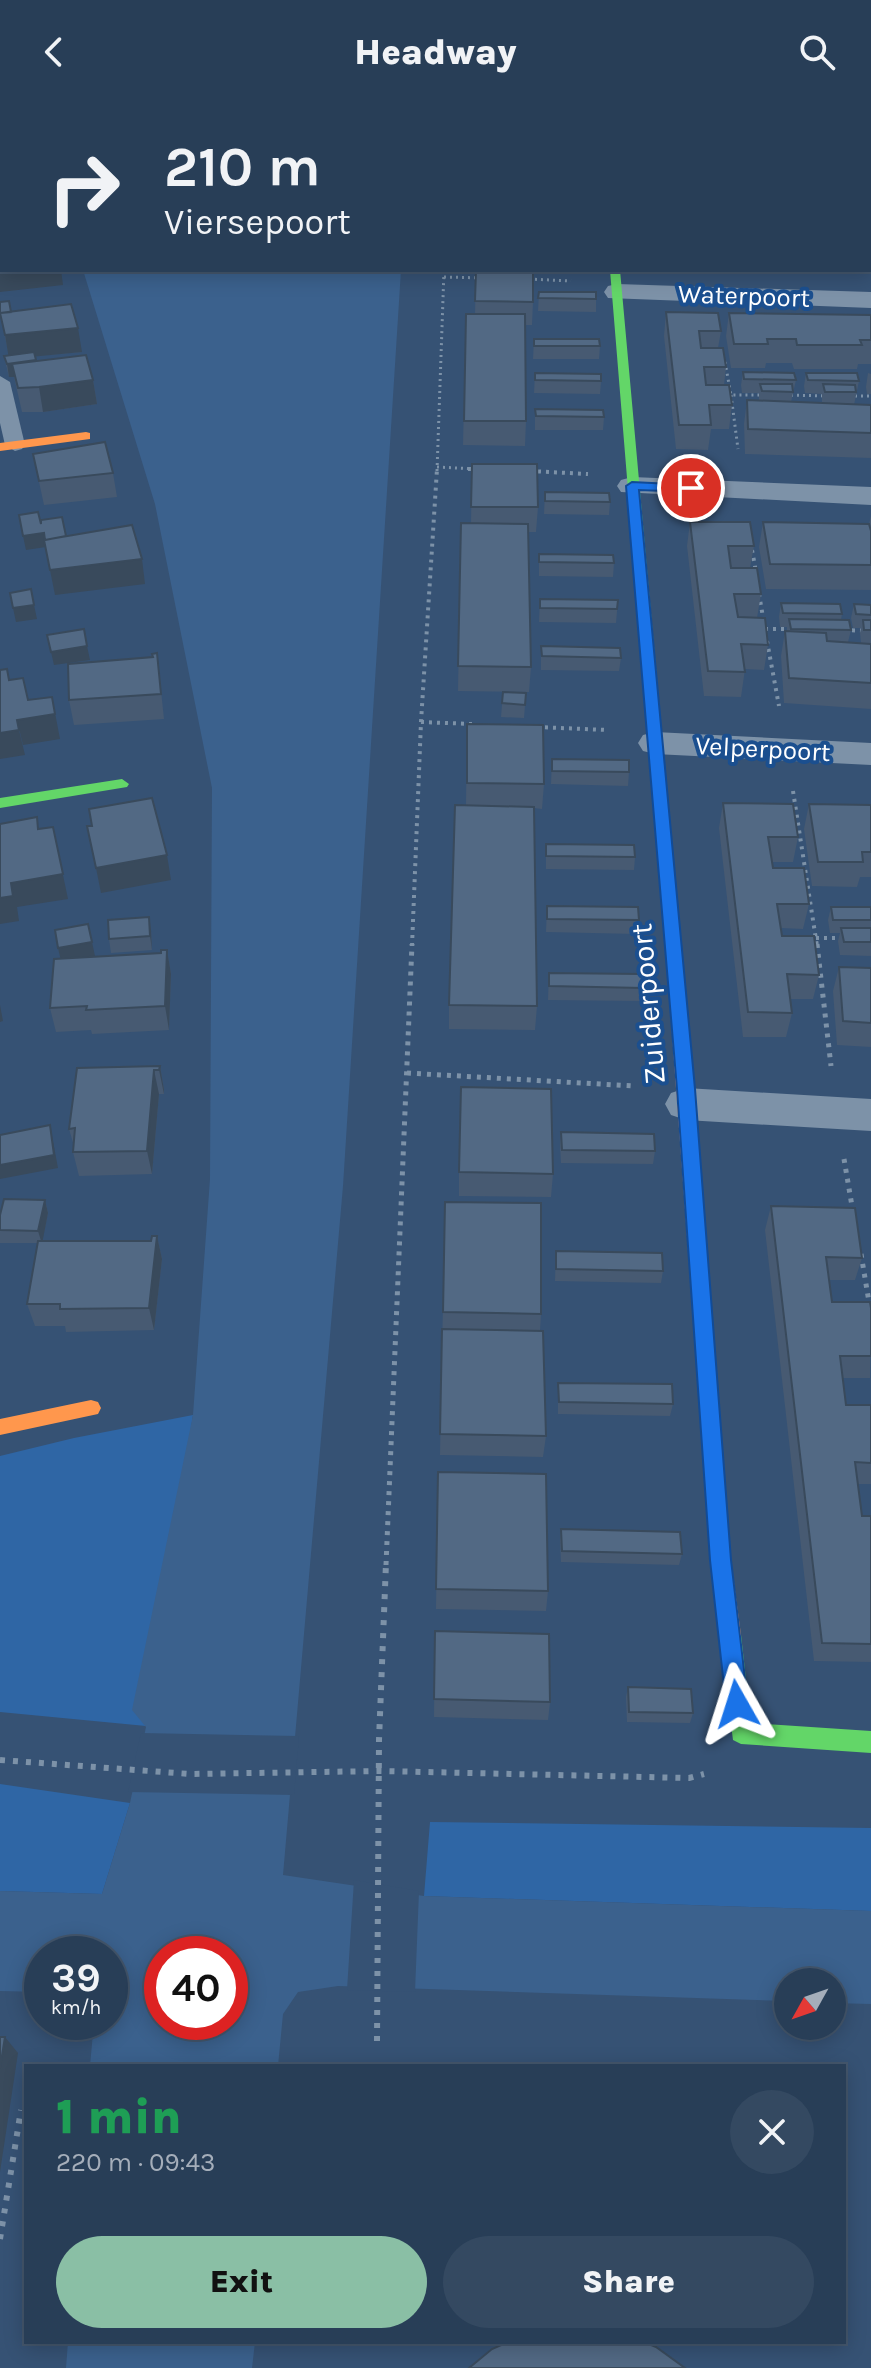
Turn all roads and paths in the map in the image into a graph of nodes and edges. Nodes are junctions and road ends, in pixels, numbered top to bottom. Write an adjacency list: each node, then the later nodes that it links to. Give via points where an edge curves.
1 (444, 273): 2 (path); 12 (path)
2 (483, 278)
3 (526, 279): 4 (path)
4 (616, 281): 5 (street, Waterpoort); 15 (street, Zuiderpoort)
5 (713, 295): 6 (street, Waterpoort); 8 (path)
6 (871, 300)
7 (0, 382): 11 (lane)
8 (731, 395): 9 (path); 16 (path)
9 (871, 396)
10 (86, 436): 11 (street)
11 (7, 446)
12 (437, 467): 13 (path); 24 (path)
13 (479, 469)
14 (524, 471): 15 (path)
15 (631, 481): 16 (street); 27 (street, Zuiderpoort)
16 (742, 491): 17 (street); 18 (path)
17 (871, 496)
18 (756, 573)
19 (758, 587): 20 (path)
20 (765, 629): 21 (path); 28 (path)
21 (796, 629)
22 (841, 630): 23 (path)
23 (871, 631)
24 (421, 722): 25 (path); 34 (path)
25 (472, 724)
26 (536, 727): 27 (path)
27 (655, 737): 28 (street, Velperpoort); 35 (street, Zuiderpoort)
28 (787, 750): 29 (street, Velperpoort); 32 (path)
29 (871, 754)
30 (122, 784): 31 (street)
31 (0, 803)
32 (816, 938): 33 (path); 36 (path)
33 (857, 939)
34 (407, 1073): 35 (path); 45 (path)
35 (686, 1096): 36 (street); 42 (street, Zuiderpoort, via 721,1560)
36 (853, 1114): 37 (path)
37 (854, 1213)
38 (859, 1242): 39 (path)
39 (871, 1314)
40 (91, 1408): 41 (street)
41 (0, 1427)
42 (741, 1733): 43 (street); 45 (path, via 728,1768 689,1778)
43 (871, 1742)
44 (0, 1760): 45 (path, via 95,1770)
45 (381, 1771): 46 (path)
46 (377, 2041)
47 (21, 2110): 48 (path)
48 (0, 2239)

